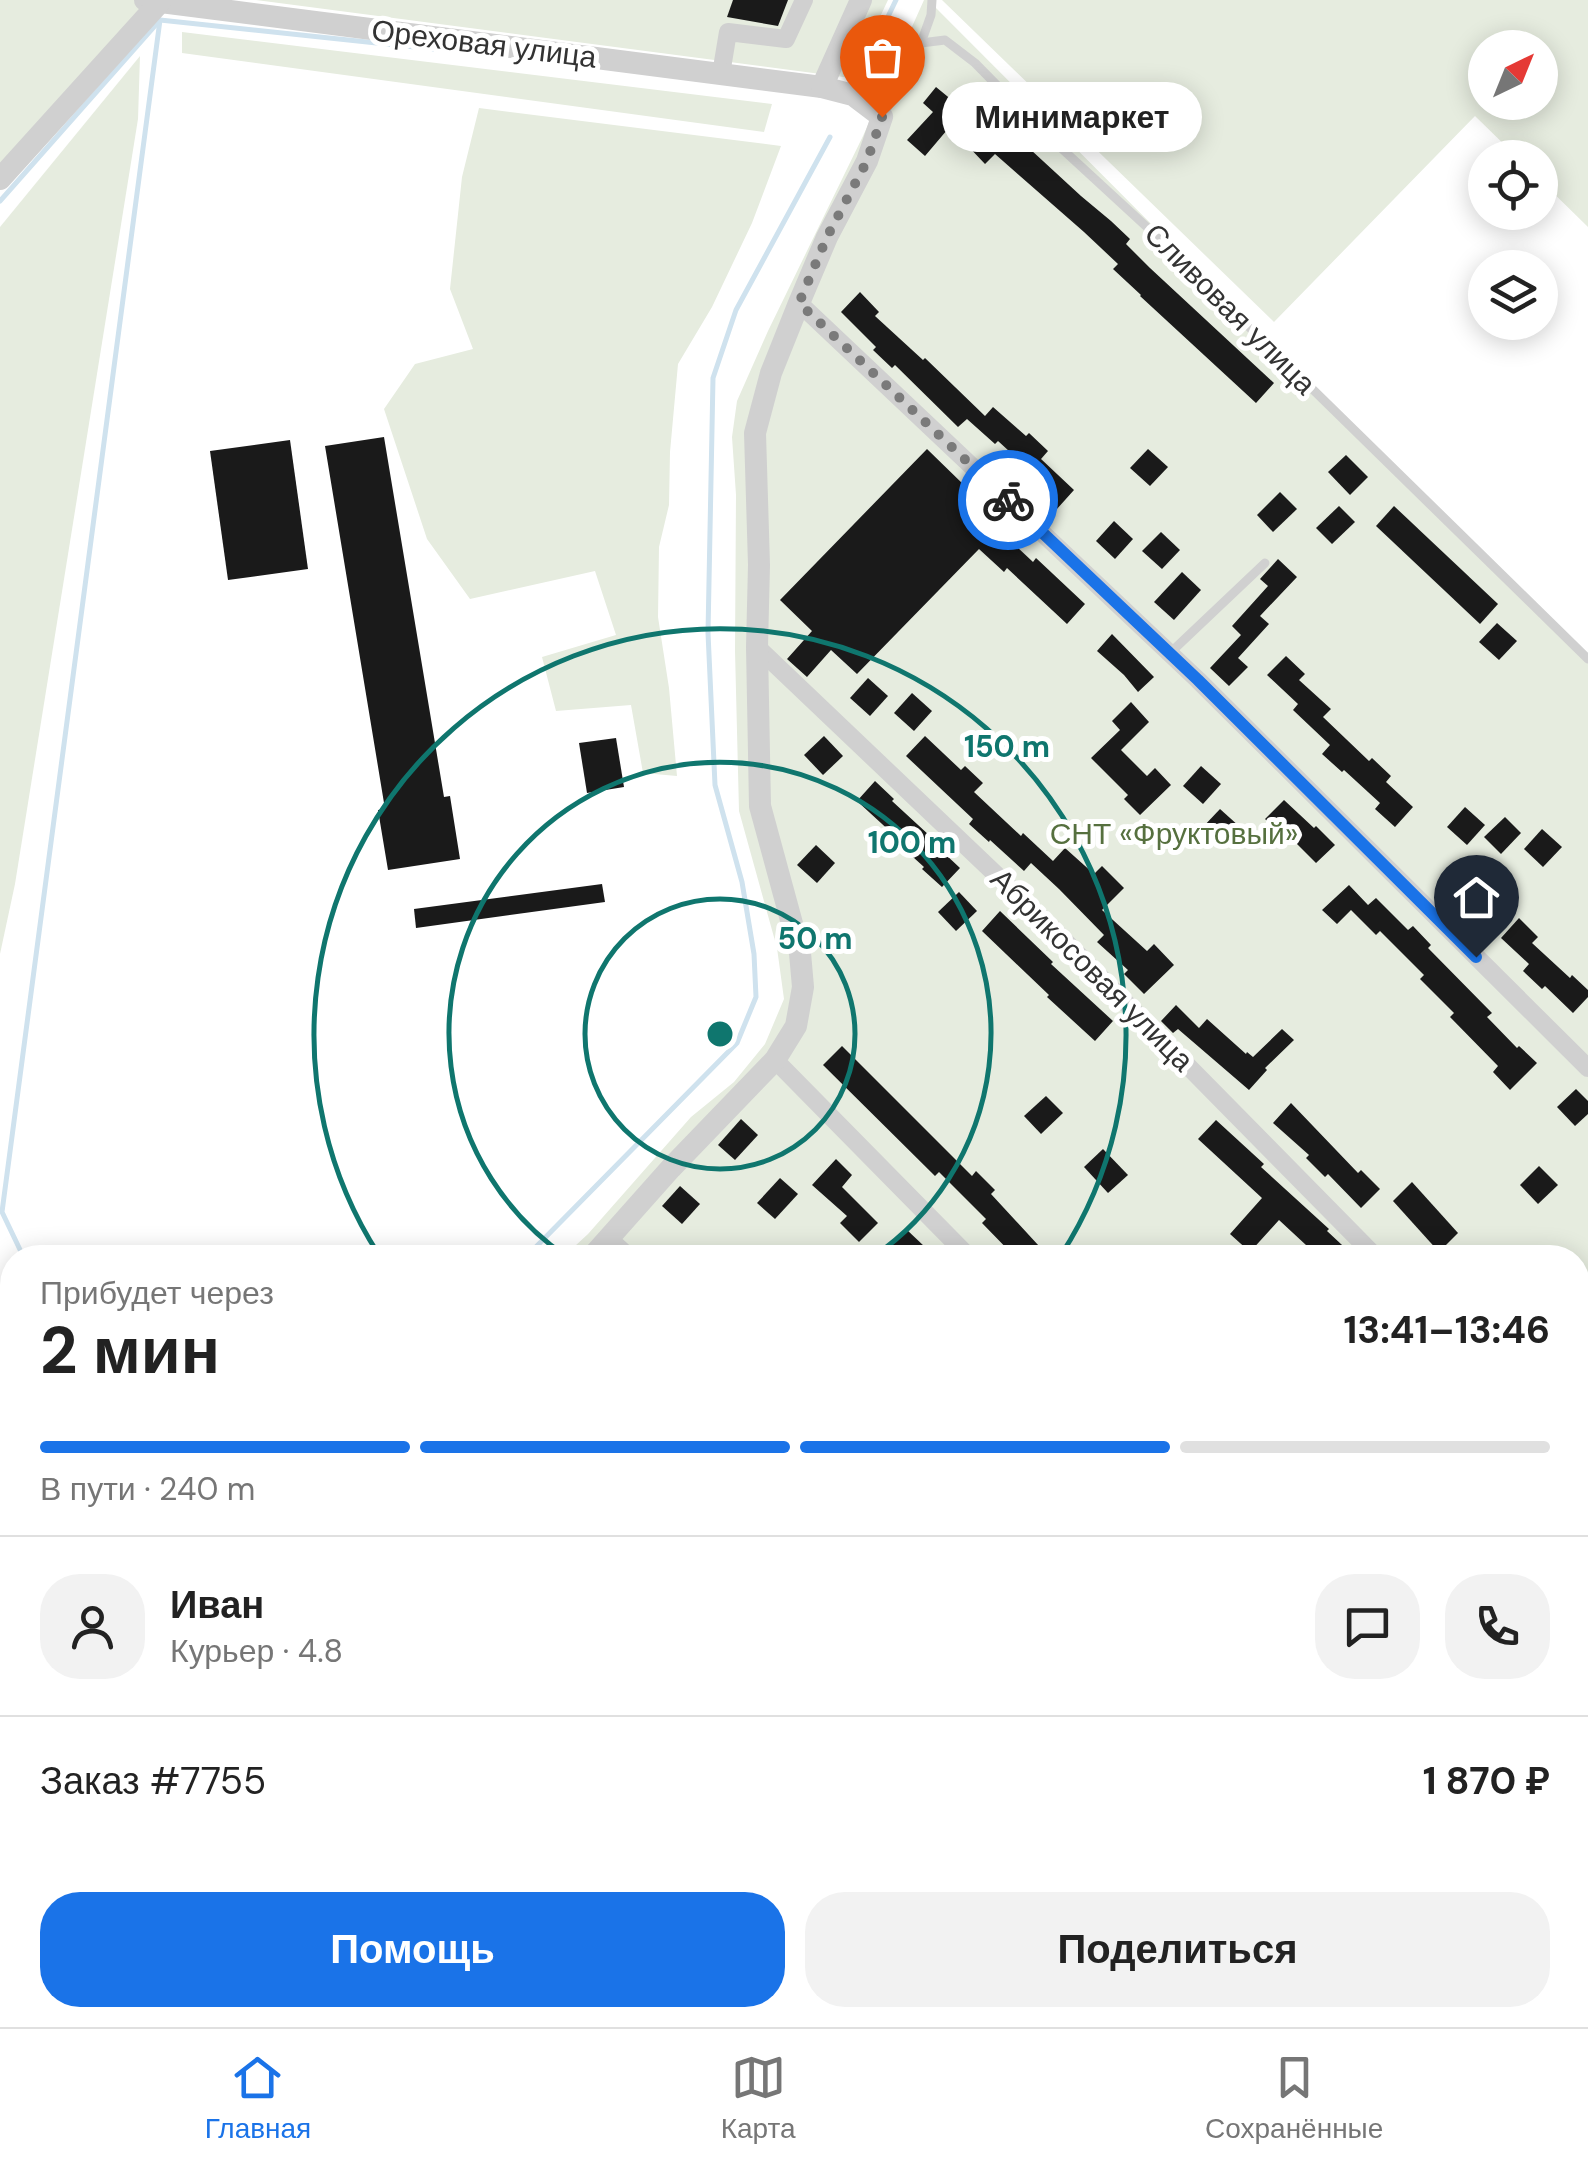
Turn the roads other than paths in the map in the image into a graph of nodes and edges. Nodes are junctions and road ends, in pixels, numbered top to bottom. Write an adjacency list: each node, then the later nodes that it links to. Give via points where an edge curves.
1 (804, 0): 6 (street, via 786,39 728,32)
2 (861, 0): 7 (street)
3 (932, 0): 5 (lane)
4 (153, 1): 6 (street, Ореховая улица); 9 (street)
5 (921, 42): 8 (lane); 14 (lane, Сливовая улица, via 945,40 975,62)
6 (721, 74): 7 (street, Ореховая улица)
7 (822, 87): 8 (street, Ореховая улица, via 853,95)
8 (882, 117): 10 (street)
9 (3, 172)
10 (799, 303): 12 (street, via 754,434); 13 (street)
11 (1265, 563): 13 (lane)
12 (756, 647): 15 (street, via 760,806 804,987 796,1026); 21 (street, Абрикосовая улица, via 1050,926)
13 (1170, 653): 16 (street)
14 (1588, 659)
15 (775, 1060): 17 (street); 20 (street)
16 (1588, 1068)
17 (608, 1238): 18 (street); 19 (street)
18 (602, 1245)
19 (616, 1245)
20 (957, 1245)
21 (1364, 1245)

